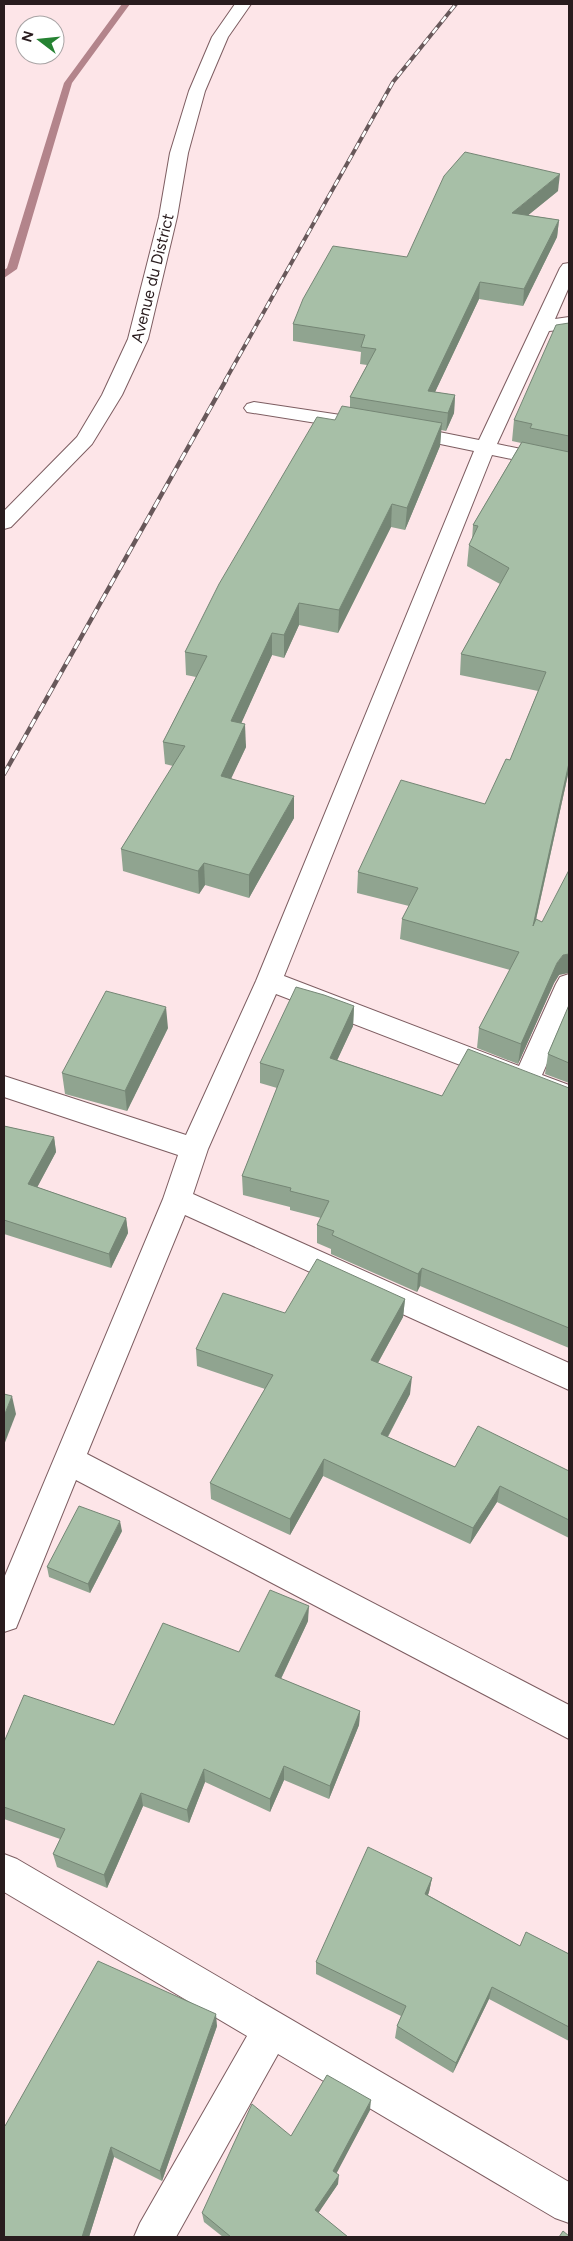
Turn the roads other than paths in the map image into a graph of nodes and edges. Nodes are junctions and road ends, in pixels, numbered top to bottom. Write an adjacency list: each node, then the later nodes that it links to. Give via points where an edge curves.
1 (243, 4): 8 (street, Avenue du District, via 220,37 197,91 179,153 168,217 138,339 112,395 85,440)
2 (569, 268): 4 (street)
3 (569, 324): 4 (street)
4 (541, 326): 6 (street)
5 (254, 408): 6 (street)
6 (486, 446): 7 (street); 9 (street)
7 (569, 465)
8 (4, 523)
9 (269, 981): 11 (street); 14 (street)
10 (569, 984): 11 (street)
11 (526, 1080): 13 (street)
12 (4, 1086): 14 (street)
13 (569, 1096)
14 (194, 1149): 15 (street)
15 (177, 1199): 16 (street); 17 (street)
16 (569, 1377)
17 (68, 1460): 18 (street); 19 (street)
18 (4, 1617)
19 (569, 1723)
20 (4, 1872): 21 (street)
21 (272, 2028): 22 (street); 23 (street)
22 (569, 2204)
23 (154, 2237)

